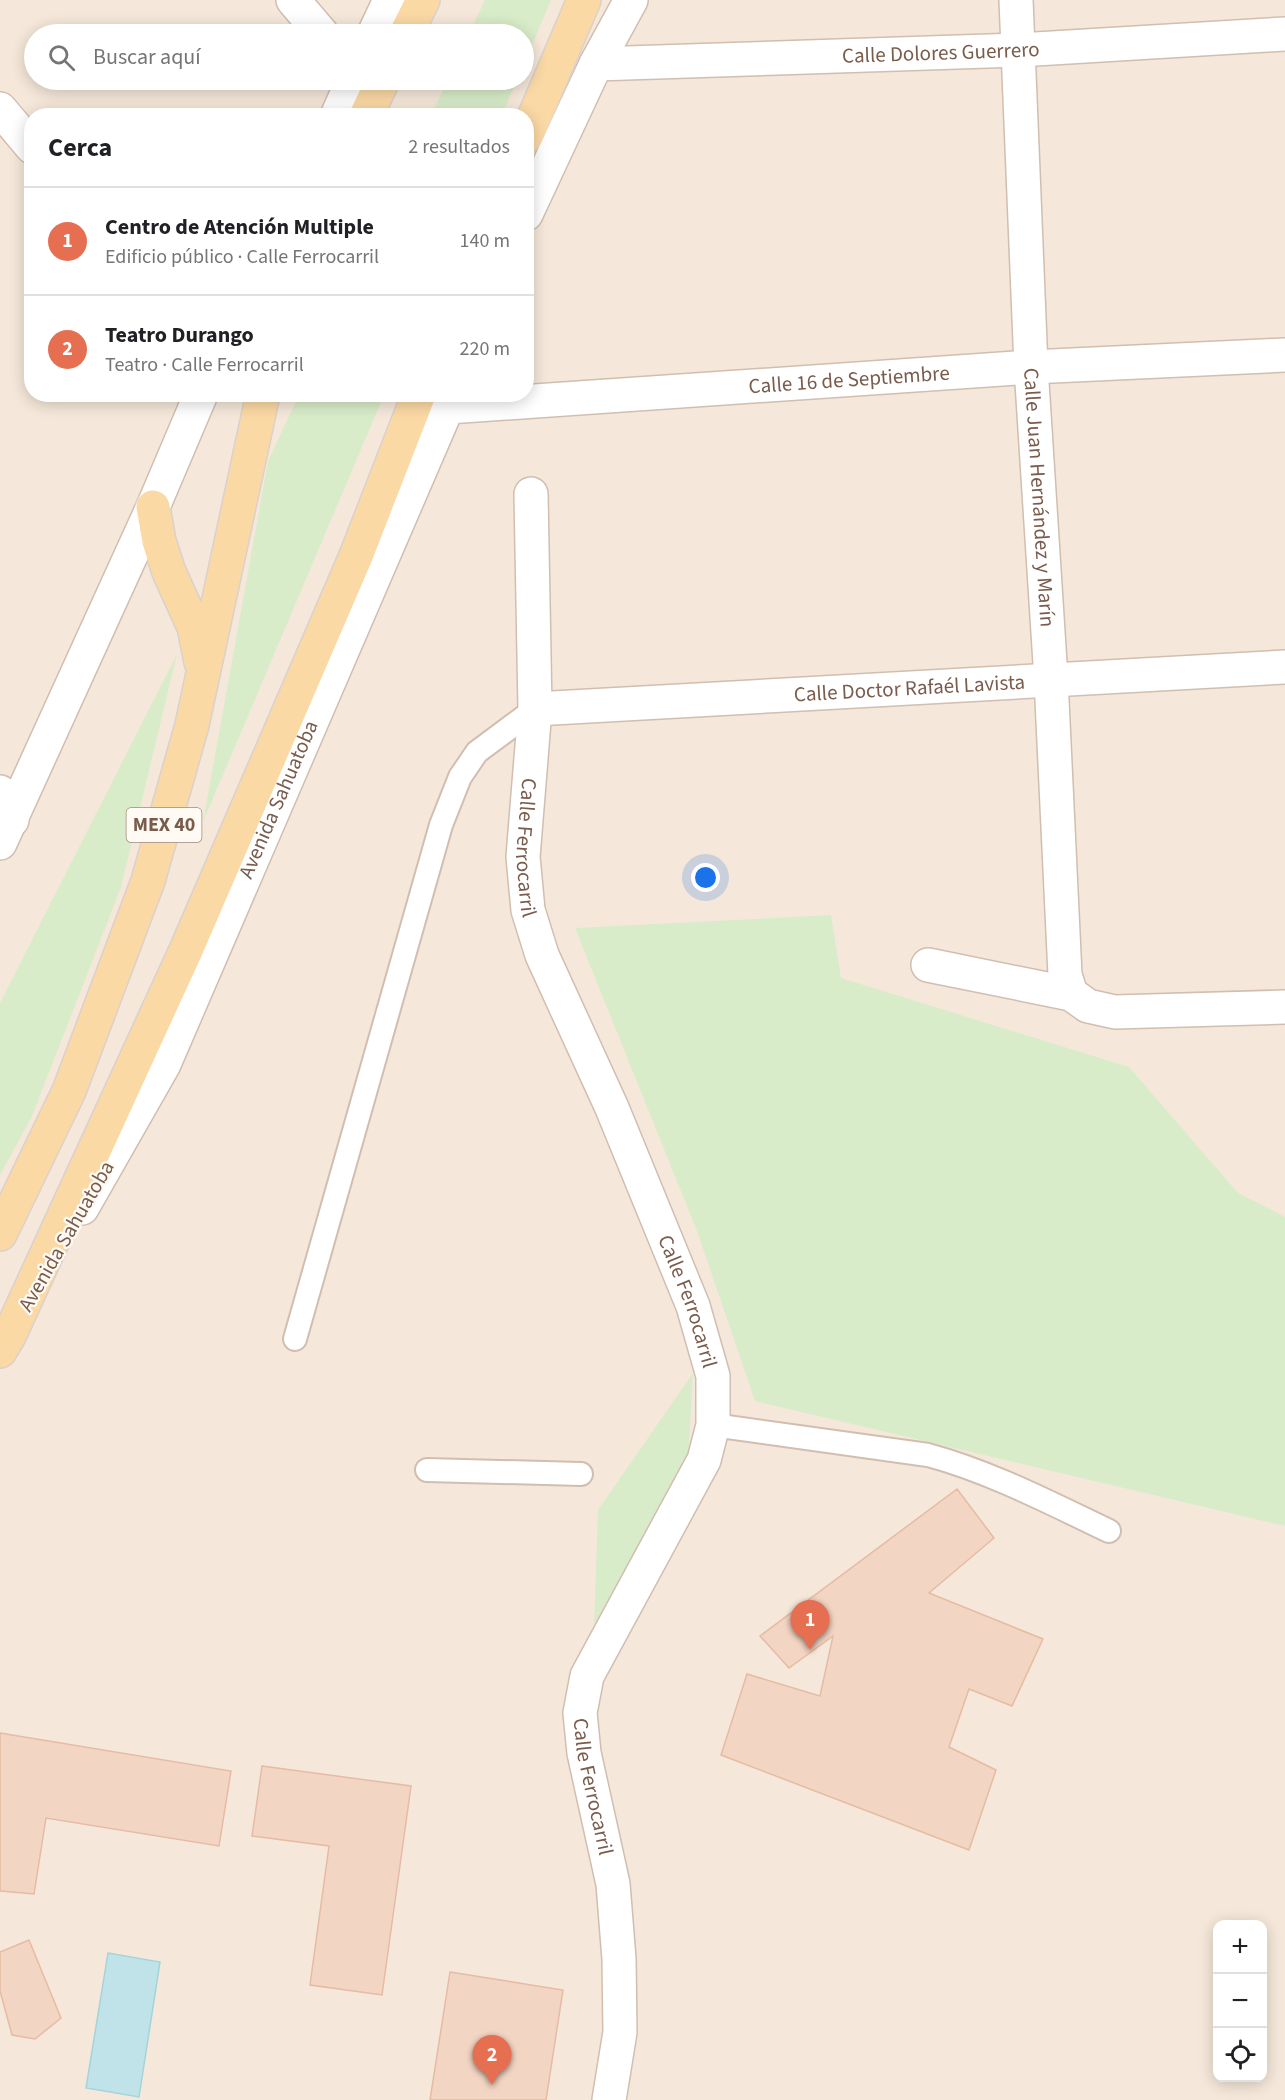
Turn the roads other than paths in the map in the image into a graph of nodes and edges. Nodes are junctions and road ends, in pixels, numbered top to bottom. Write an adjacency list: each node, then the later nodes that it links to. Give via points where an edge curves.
1 (293, 0): 7 (street)
2 (390, 0): 8 (street)
3 (423, 0): 9 (main road)
4 (584, 0): 16 (main road)
5 (631, 0): 12 (street)
6 (1016, 0): 11 (street, Calle Juan Hernández y Marín)
7 (313, 24)
8 (379, 24)
9 (411, 24)
10 (1285, 34): 11 (street, Calle Dolores Guerrero)
11 (1019, 50): 12 (street, Calle Dolores Guerrero); 20 (street, Calle Juan Hernández y Marín)
12 (596, 64): 18 (street)
13 (367, 90): 14 (street)
14 (346, 108)
15 (0, 109): 17 (street)
16 (534, 117)
17 (24, 138)
18 (534, 197)
19 (1285, 355): 20 (street, Calle 16 de Septiembre)
20 (1031, 367): 21 (street, Calle 16 de Septiembre); 29 (street, Calle Juan Hernández y Marín)
21 (534, 395)
22 (198, 402): 26 (street)
23 (261, 402): 28 (main road, MEX 40)
24 (433, 402): 37 (main road, Avenida Sahuatoba / MEX 40, via 356,556 191,937)
25 (531, 494): 30 (street, Calle Ferrocarril)
26 (153, 507): 28 (main road, via 169,572 194,627); 31 (street)
27 (1285, 667): 29 (street, Calle Doctor Rafaél Lavista)
28 (203, 676): 35 (main road, MEX 40, via 148,881 69,1091)
29 (1051, 679): 30 (street, Calle Doctor Rafaél Lavista); 33 (street, Calle Juan Hernández y Marín, via 1065,975)
30 (535, 709): 36 (lane, via 477,752 460,777 441,825); 38 (street, Calle Ferrocarril, via 523,857 528,910 542,955 612,1108 693,1306 713,1376)
31 (4, 818)
32 (928, 965): 33 (street)
33 (1071, 994): 34 (street, via 1088,1006 1115,1012)
34 (1285, 1008)
35 (0, 1234)
36 (295, 1340)
37 (3, 1351)
38 (713, 1425): 41 (lane, via 928,1455 1004,1482); 42 (street, Calle Ferrocarril, via 704,1460 587,1676 580,1713 584,1753 613,1884 620,2032)
39 (427, 1470): 40 (lane)
40 (582, 1474)
41 (1109, 1531)
42 (609, 2100)

